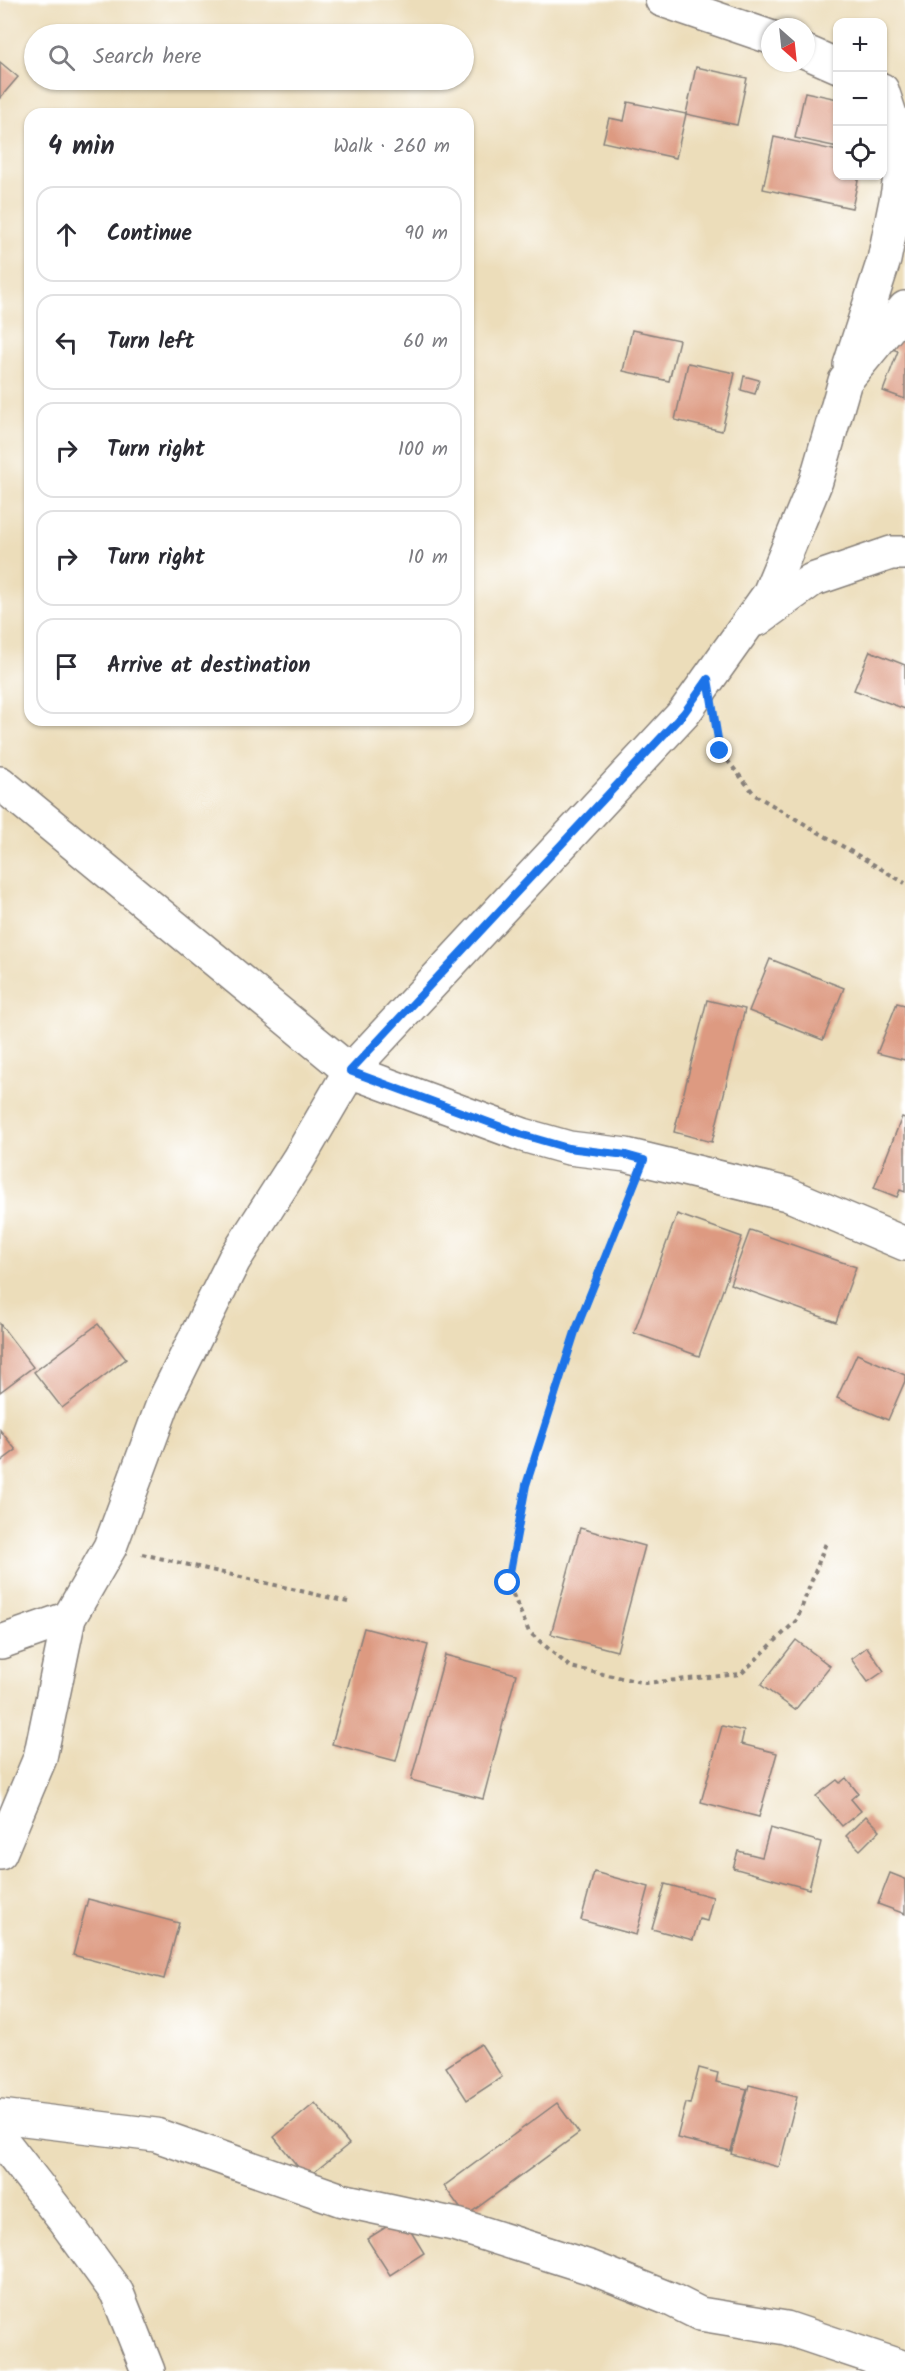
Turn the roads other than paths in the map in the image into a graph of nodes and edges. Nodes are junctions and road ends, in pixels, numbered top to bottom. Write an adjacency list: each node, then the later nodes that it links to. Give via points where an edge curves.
1 (662, 0): 2 (street)
2 (761, 34)
3 (815, 56): 4 (street)
4 (833, 64)
5 (887, 105): 7 (street, via 903,154 898,191 884,260)
6 (905, 308): 7 (street)
7 (845, 381): 9 (street, via 816,481 769,594)
8 (905, 553): 9 (street, via 891,553 812,580)
9 (742, 631): 11 (street, via 684,713)
10 (0, 783): 11 (street)
11 (350, 1071): 12 (street, via 568,1148 626,1155 787,1194); 13 (street, via 234,1260 164,1401 110,1547)
12 (905, 1244)
13 (69, 1618): 14 (street); 15 (street, via 40,1758)
14 (1, 1642)
15 (0, 1853)
16 (0, 2116): 18 (street, via 156,2135 342,2200 457,2225 592,2268 700,2314 786,2328)
17 (0, 2138): 19 (street, via 117,2293)
18 (905, 2368)
19 (148, 2371)

